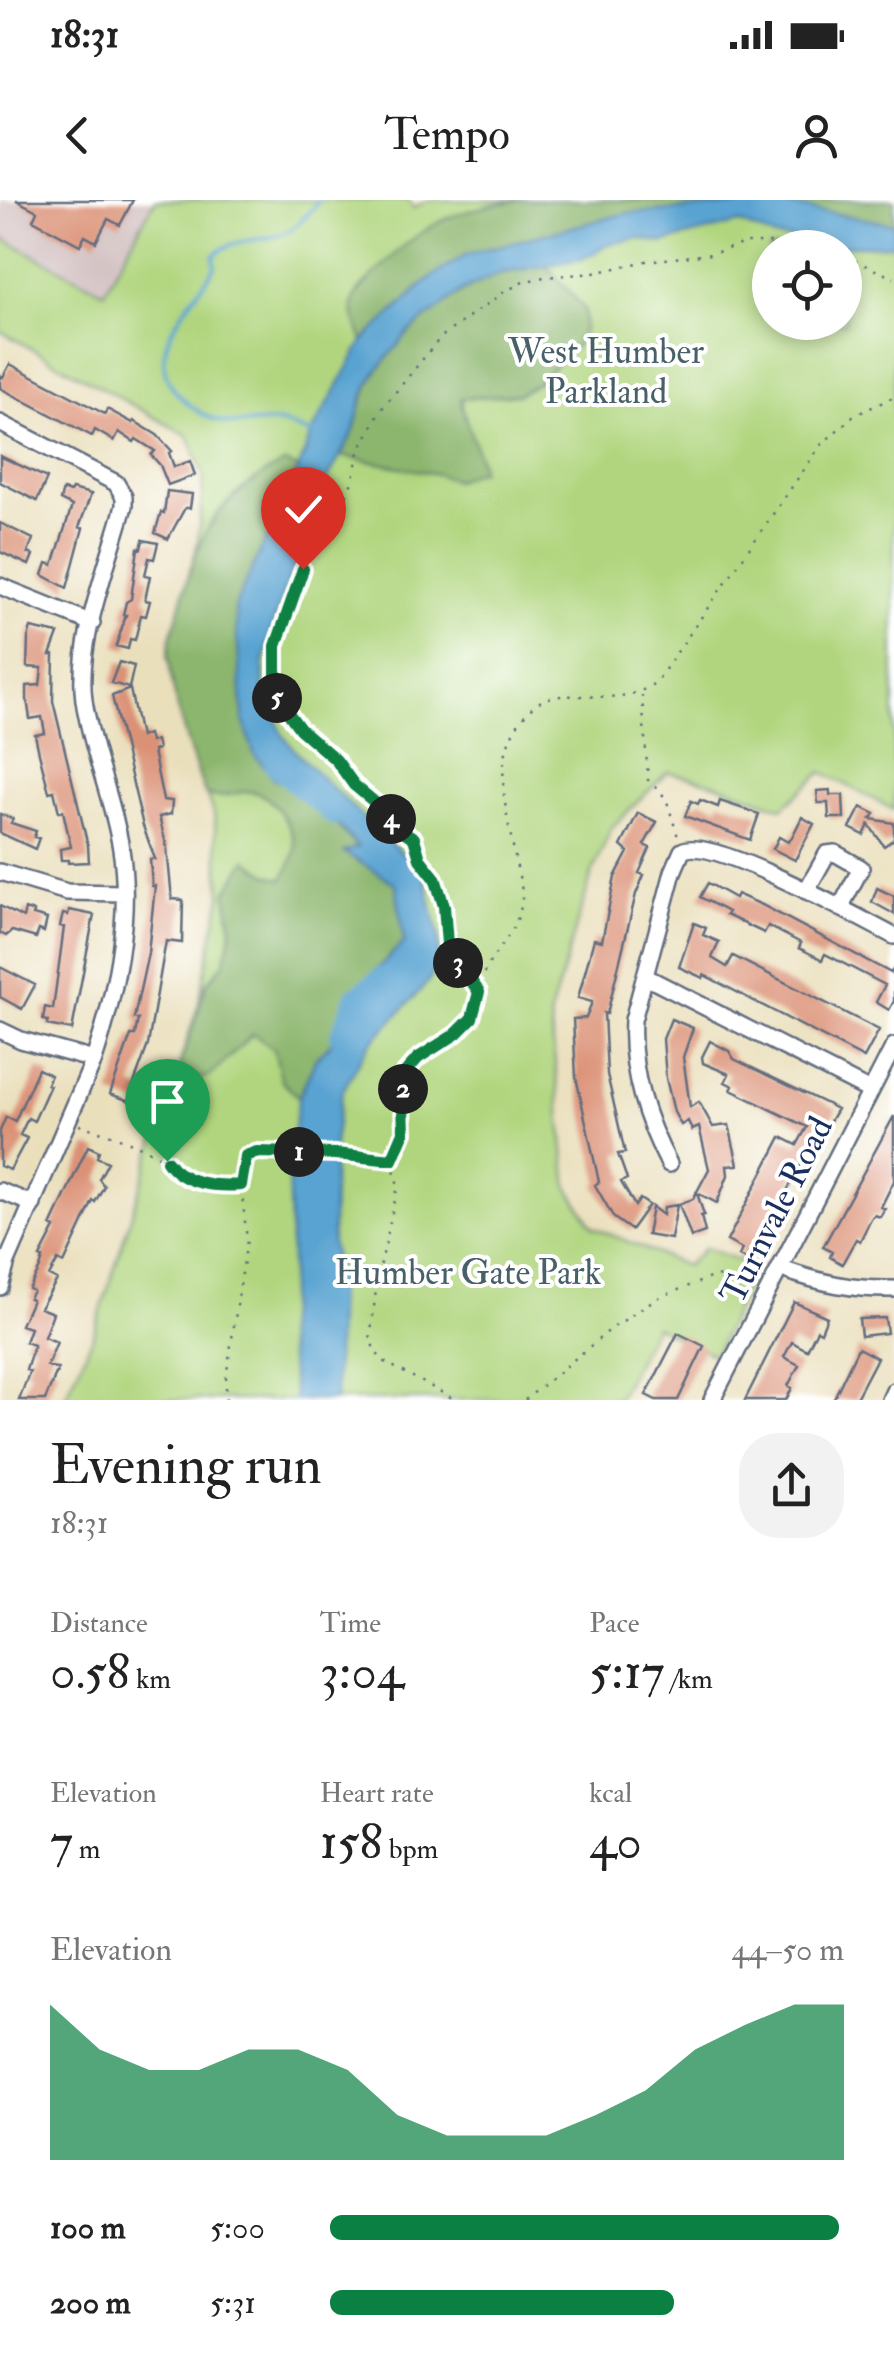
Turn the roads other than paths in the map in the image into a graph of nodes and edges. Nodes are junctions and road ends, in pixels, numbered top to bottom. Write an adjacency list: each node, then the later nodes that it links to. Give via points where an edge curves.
1 (0, 423): 3 (street, via 116,484 124,496)
2 (0, 586): 3 (street)
3 (92, 623): 6 (street, via 84,698 121,849)
4 (0, 872): 6 (street, via 67,892)
5 (806, 891): 7 (street); 7 (street, via 827,854 836,853 860,868); 9 (street, via 690,847 673,872)
6 (124, 893): 12 (street, via 112,990)
7 (840, 908): 8 (street)
8 (894, 936)
9 (646, 977): 13 (street); 14 (street, via 634,1020 635,1069)
10 (0, 1030): 12 (street)
11 (894, 1046): 13 (street, Turnvale Road)
12 (94, 1060): 16 (street)
13 (870, 1091): 17 (street, Turnvale Road)
14 (669, 1164)
15 (0, 1191): 16 (street)
16 (33, 1204): 18 (street)
17 (782, 1269): 19 (street, via 832,1286); 21 (street, Turnvale Road)
18 (0, 1286)
19 (894, 1290)
20 (894, 1391): 22 (street)
21 (712, 1400)
22 (890, 1400)

